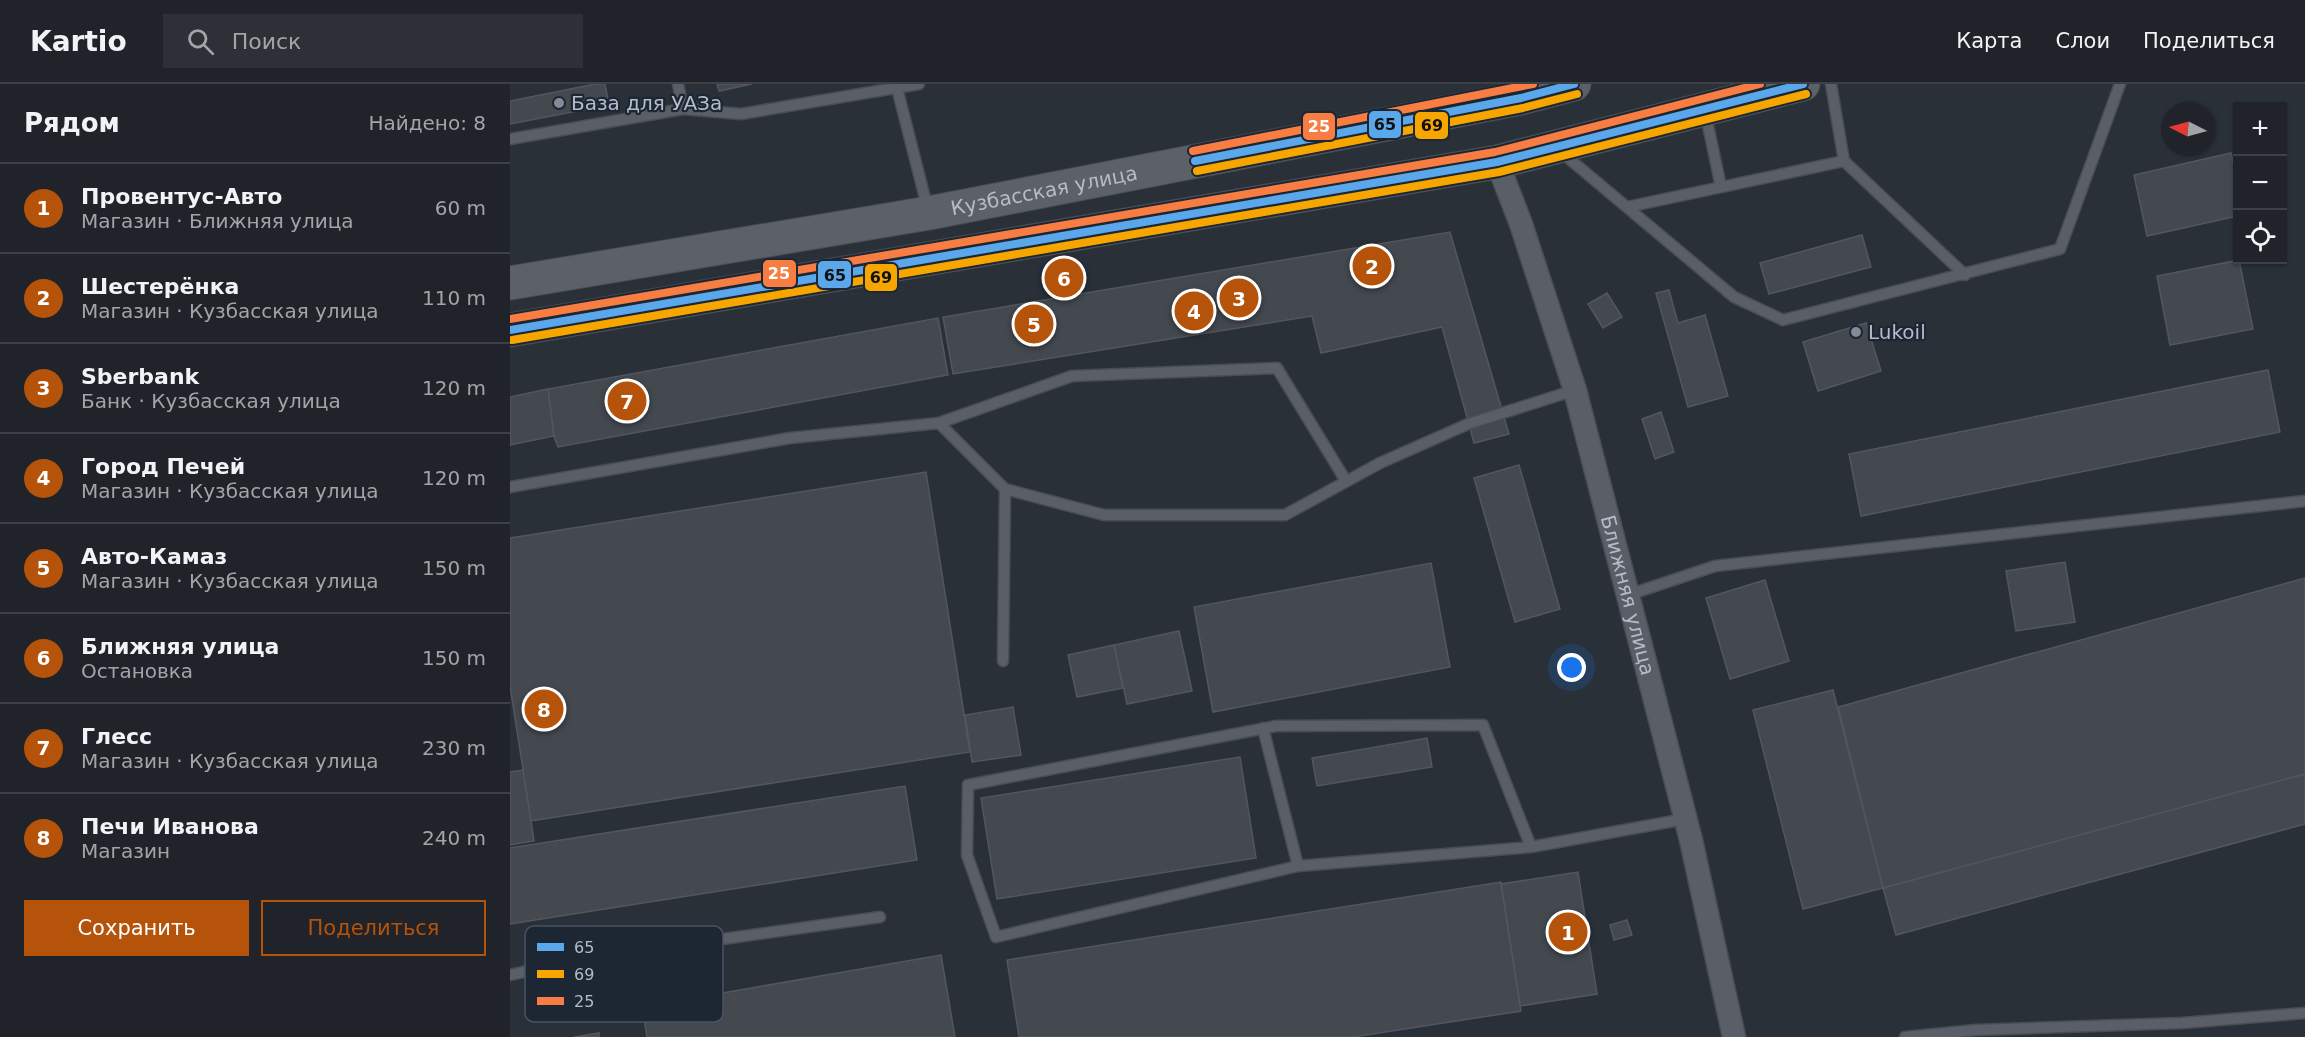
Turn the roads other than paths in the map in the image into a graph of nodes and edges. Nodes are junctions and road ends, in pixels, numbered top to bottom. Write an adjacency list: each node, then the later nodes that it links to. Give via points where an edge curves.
1 (678, 84): 9 (lane)
2 (919, 84): 7 (lane)
3 (1574, 84): 8 (main road, Кузбасская улица)
4 (1803, 84): 10 (main road)
5 (1832, 84): 13 (lane)
6 (2120, 84): 18 (lane, via 2060,249)
7 (897, 86): 9 (lane, via 741,114); 17 (lane)
8 (1517, 91): 17 (main road, Кузбасская улица)
9 (683, 109): 11 (lane)
10 (1705, 110): 12 (main road); 15 (lane)
11 (510, 139)
12 (1556, 148): 14 (main road); 16 (lane)
13 (1844, 161): 15 (lane); 18 (lane)
14 (1497, 162): 20 (main road); 21 (street, Ближняя улица)
15 (1722, 187): 16 (lane)
16 (1627, 207): 18 (lane, via 1734,297 1783,320)
17 (929, 213): 19 (main road, Кузбасская улица)
18 (1965, 275)
19 (510, 283)
20 (510, 330)
21 (1575, 390): 23 (lane, via 1468,424); 27 (street, Ближняя улица)
22 (939, 423): 23 (lane, via 1072,376 1277,368); 24 (lane, via 790,438); 25 (lane)
23 (1346, 482): 25 (lane, via 1285,515 1104,515)
24 (510, 487)
25 (1005, 489): 28 (lane)
26 (2305, 501): 27 (lane, via 1715,566)
27 (1628, 595): 30 (street, Ближняя улица)
28 (1003, 661)
29 (1263, 728): 31 (lane, via 1483,725); 32 (lane); 32 (lane, via 968,785 967,855 996,937)
30 (1685, 819): 31 (lane); 38 (street, Ближняя улица)
31 (1531, 847): 32 (lane)
32 (1298, 866)
33 (880, 917): 34 (lane)
34 (723, 939)
35 (525, 972): 36 (lane)
36 (510, 975)
37 (2305, 1013): 39 (lane)
38 (1734, 1037)
39 (1905, 1037)

